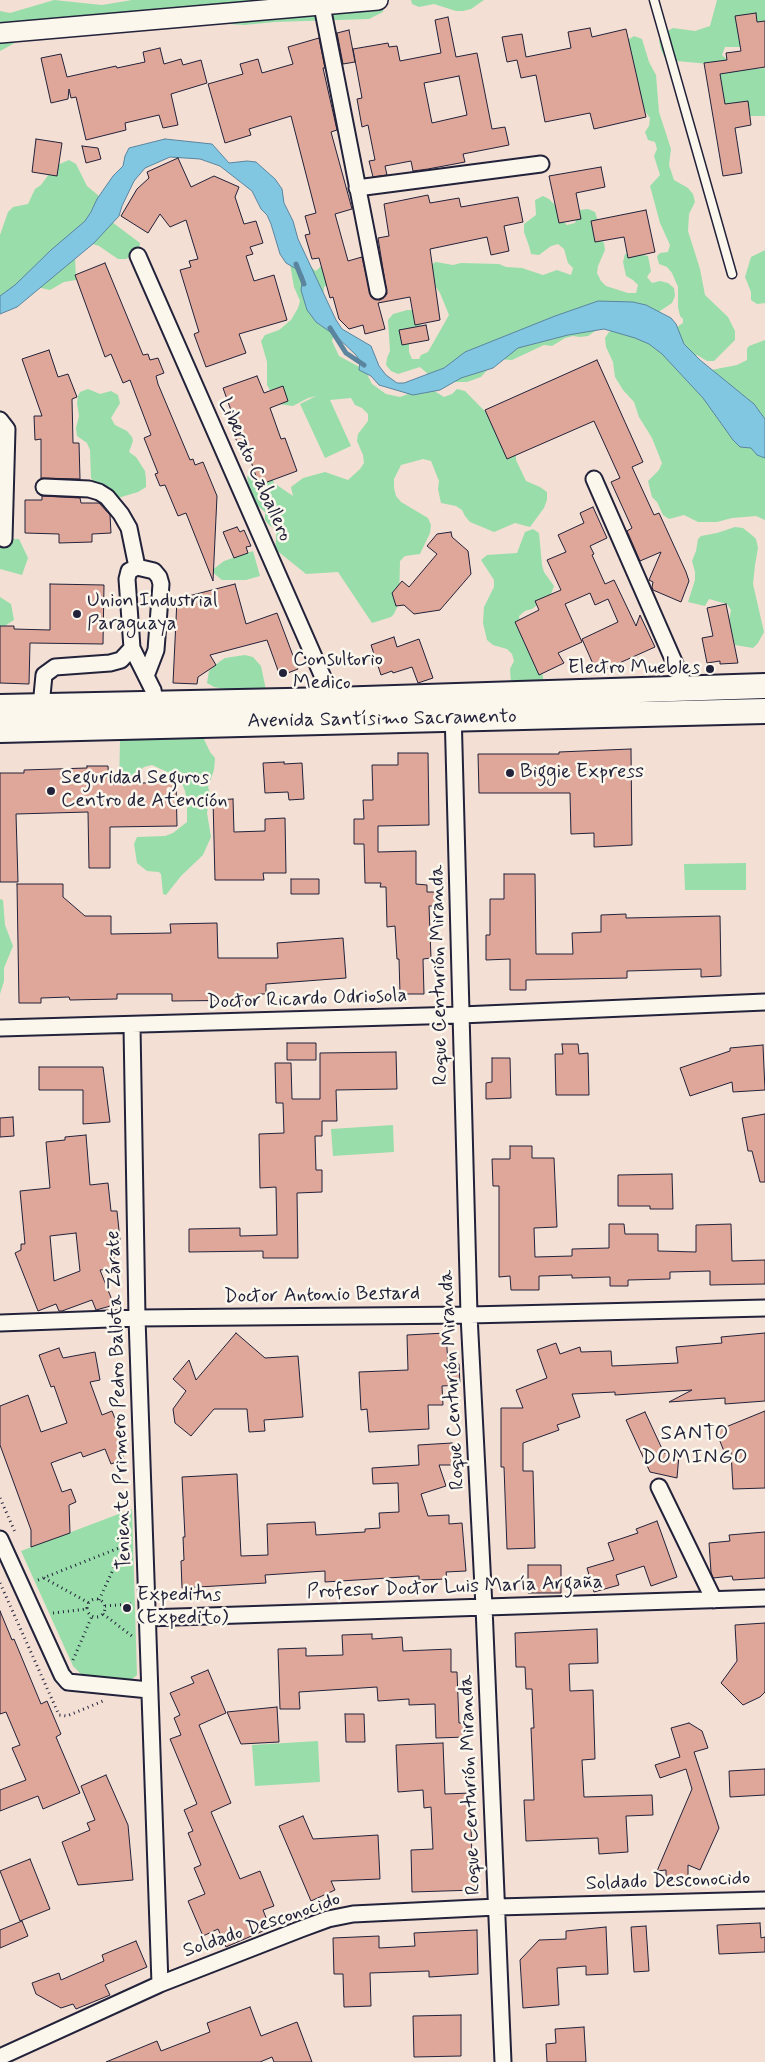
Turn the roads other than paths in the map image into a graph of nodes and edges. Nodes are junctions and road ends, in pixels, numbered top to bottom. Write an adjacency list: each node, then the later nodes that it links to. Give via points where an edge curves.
1 (378, 0): 3 (street)
2 (654, 0): 8 (lane)
3 (322, 6): 4 (street); 6 (street)
4 (0, 33)
5 (541, 164): 6 (street)
6 (356, 188): 9 (street)
7 (138, 256): 19 (street, Liberato Caballero)
8 (732, 274)
9 (378, 291)
10 (0, 420): 13 (street, via 7,429)
11 (594, 479): 18 (street)
12 (44, 487): 14 (street, via 89,489 107,497 129,528)
13 (4, 539)
14 (137, 567): 15 (street, via 129,571 126,579); 16 (street, via 154,572 161,584 156,650)
15 (132, 648): 16 (street); 20 (street, via 121,660 110,663 55,667 44,675)
16 (146, 676): 24 (street, via 153,690)
17 (765, 686): 18 (main road, Avenida Santísimo Sacramento)
18 (686, 689): 22 (main road, Avenida Santísimo Sacramento)
19 (333, 700): 22 (main road, Avenida Santísimo Sacramento); 24 (main road, Avenida Santísimo Sacramento)
20 (41, 706): 21 (main road, Avenida Santísimo Sacramento); 24 (main road, Avenida Santísimo Sacramento)
21 (0, 707)
22 (453, 708): 23 (main road, Avenida Santísimo Sacramento); 24 (main road, Avenida Santísimo Sacramento); 27 (street, Roque Centurión Miranda)
23 (765, 711)
24 (158, 715): 25 (main road, Avenida Santísimo Sacramento)
25 (0, 730)
26 (765, 1002): 27 (street, Doctor Ricardo Odriosola)
27 (461, 1015): 28 (street, Doctor Ricardo Odriosola); 31 (street, Roque Centurión Miranda)
28 (132, 1026): 29 (street, Doctor Ricardo Odriosola); 32 (street, Teniente Primero Pedro Ballota Zárate)
29 (0, 1028)
30 (765, 1308): 31 (street, Doctor Antonio Bestard)
31 (469, 1315): 32 (street, Doctor Antonio Bestard); 38 (street, Roque Centurión Miranda)
32 (136, 1318): 33 (street, Doctor Antonio Bestard); 39 (street, Teniente Primero Pedro Ballota Zárate)
33 (0, 1323)
34 (659, 1487): 37 (street)
35 (0, 1539): 40 (street, via 68,1682)
36 (765, 1598): 37 (street, Profesor Doctor Luis María Argaña)
37 (714, 1600): 38 (street, Profesor Doctor Luis María Argaña)
38 (484, 1607): 39 (street, Profesor Doctor Luis María Argaña); 42 (street, Roque Centurión Miranda)
39 (146, 1618): 40 (street, Teniente Primero Pedro Ballota Zárate)
40 (149, 1690): 43 (street, Teniente Primero Pedro Ballota Zárate)
41 (765, 1900): 42 (street, Soldado Desconocido)
42 (497, 1907): 43 (street, Soldado Desconocido, via 344,1916 301,1929); 45 (street, Roque Centurión Miranda)
43 (160, 1984): 44 (street, Soldado Desconocido)
44 (0, 2057)
45 (503, 2062)

